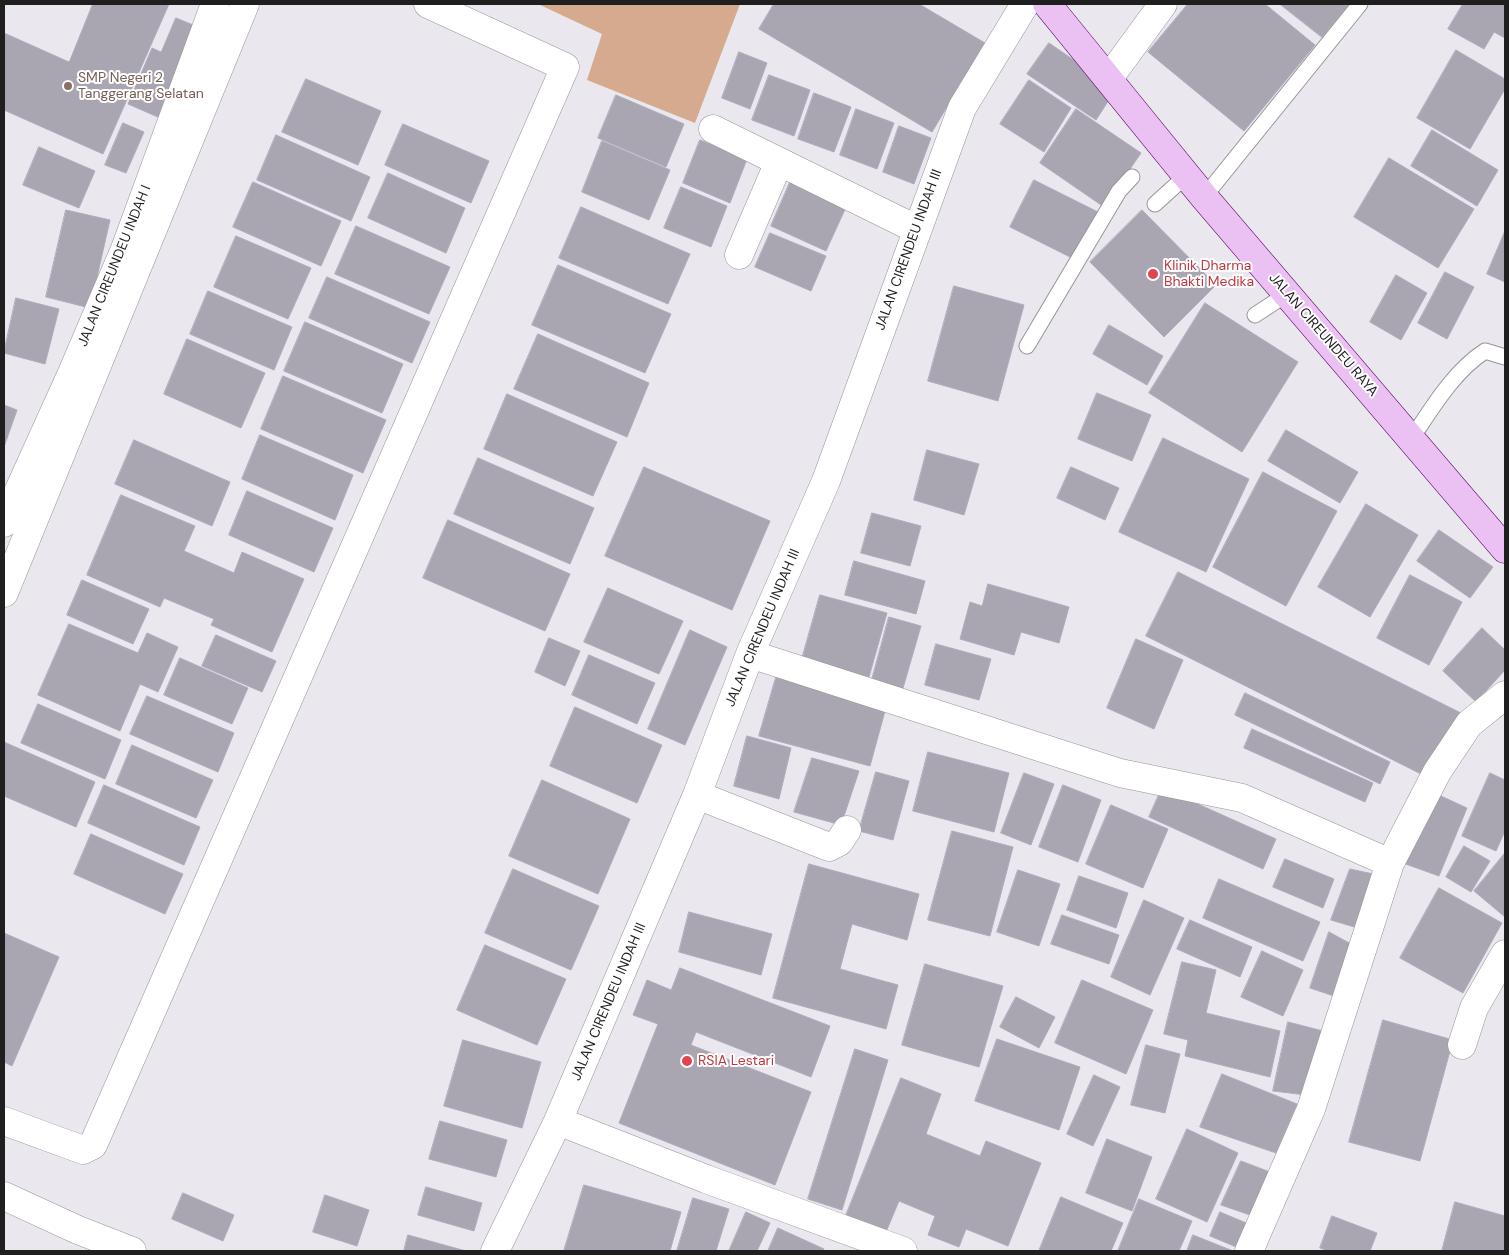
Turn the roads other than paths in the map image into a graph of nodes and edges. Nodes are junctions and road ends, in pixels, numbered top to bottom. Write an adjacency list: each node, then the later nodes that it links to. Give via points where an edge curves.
1 (215, 4): 22 (street, JALAN CIREUNDEU INDAH I, via 124,249)
2 (245, 4): 24 (street)
3 (428, 4): 32 (street, via 565,67 93,1145 83,1150)
4 (1025, 4): 15 (street, JALAN CIRENDEU INDAH III, via 962,108)
5 (1047, 4): 8 (main road, JALAN CIREUNDEU RAYA)
6 (1163, 4): 8 (street)
7 (1360, 4): 13 (lane)
8 (1109, 78): 11 (main road, JALAN CIREUNDEU RAYA)
9 (713, 129): 10 (street)
10 (780, 162): 15 (street); 16 (street)
11 (1187, 175): 13 (main road, JALAN CIREUNDEU RAYA); 14 (lane)
12 (1132, 177): 19 (lane, via 1119,191)
13 (1204, 197): 17 (main road, JALAN CIREUNDEU RAYA)
14 (1155, 204)
15 (916, 229): 25 (street, JALAN CIRENDEU INDAH III, via 826,481)
16 (739, 254)
17 (1288, 294): 18 (lane); 21 (main road, JALAN CIREUNDEU RAYA)
18 (1255, 316)
19 (1026, 346)
20 (1505, 357): 21 (lane, via 1485,351 1471,360 1430,410)
21 (1412, 438): 23 (main road, JALAN CIREUNDEU RAYA)
22 (4, 523)
23 (1505, 550)
24 (4, 593)
25 (750, 654): 27 (street, JALAN CIRENDEU INDAH III); 29 (street, via 1120,773 1242,798)
26 (1505, 696): 29 (street, via 1469,724 1437,772)
27 (697, 795): 28 (street, via 829,847 840,842); 33 (street, JALAN CIRENDEU INDAH III)
28 (847, 830)
29 (1390, 863): 38 (street, via 1311,1109)
30 (1505, 954): 31 (street, via 1474,1008)
31 (1462, 1045)
32 (4, 1121)
33 (558, 1121): 36 (street, JALAN CIRENDEU INDAH III); 37 (street)
34 (4, 1196): 35 (street)
35 (132, 1251)
36 (495, 1251)
37 (903, 1251)
38 (1249, 1251)

